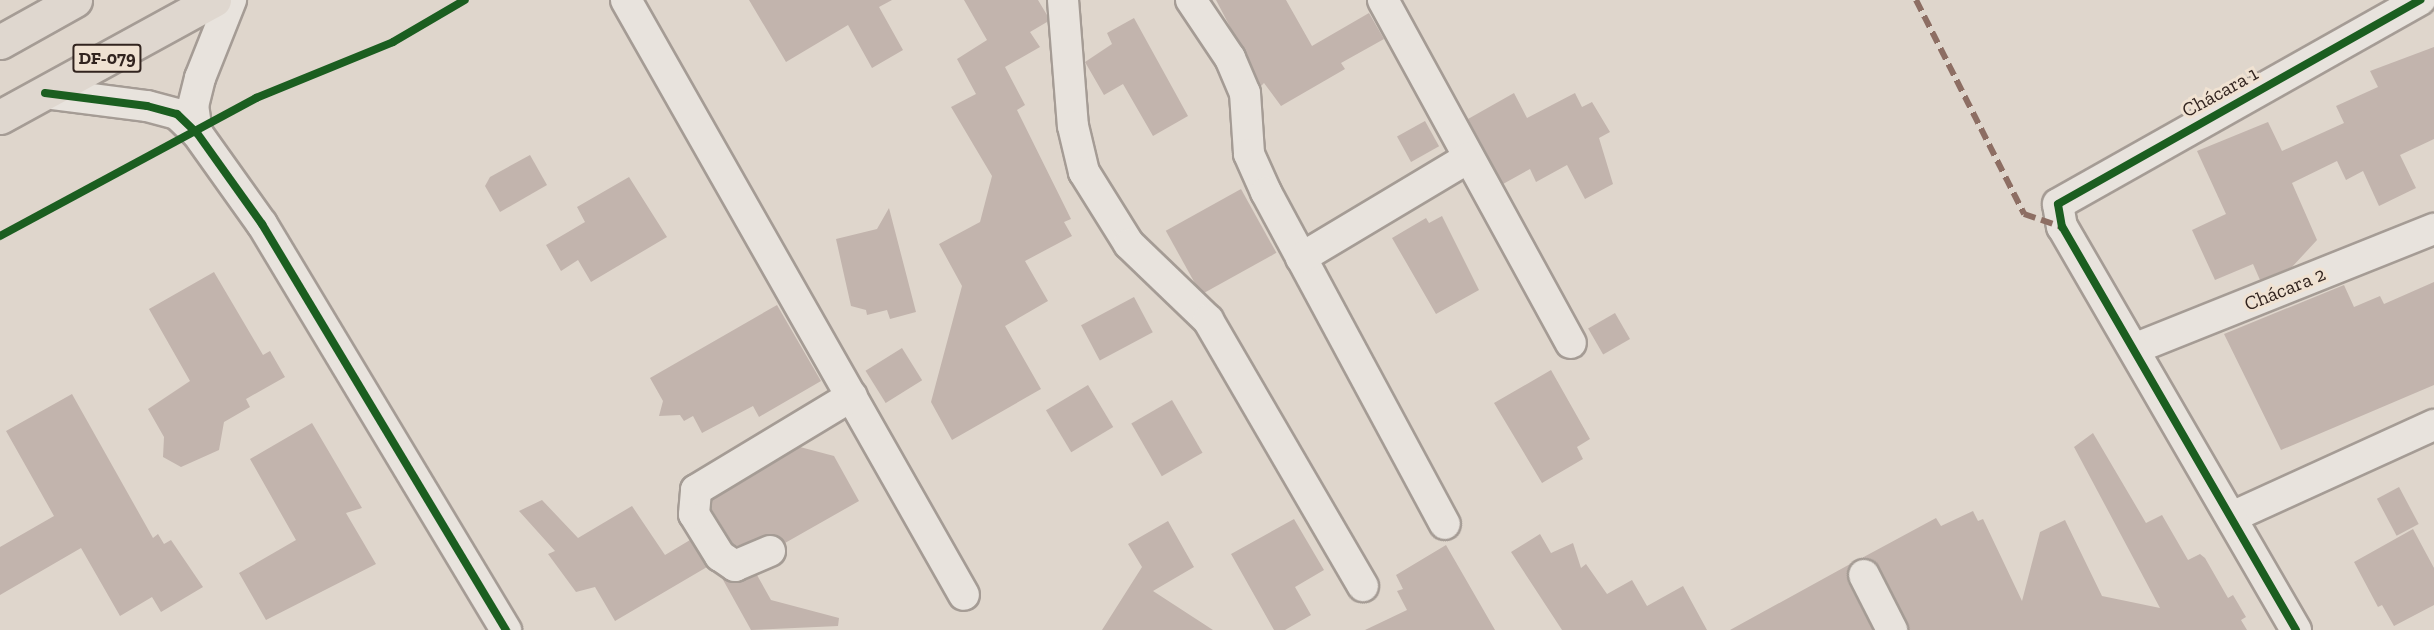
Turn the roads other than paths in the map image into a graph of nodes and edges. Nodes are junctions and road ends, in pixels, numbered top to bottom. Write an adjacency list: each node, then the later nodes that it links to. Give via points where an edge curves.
1 (75, 0): 9 (main road)
2 (214, 0): 10 (main road, DF-079)
3 (231, 0): 12 (street, via 200,78 193,106)
4 (626, 0): 18 (street)
5 (1063, 0): 24 (street, via 1073,126 1084,172 1129,244 1208,320)
6 (1191, 0): 15 (street, via 1230,58 1245,93 1249,154)
7 (1383, 0): 13 (street)
8 (2420, 0): 17 (street, Chácara 1, via 2058,204 2062,227)
9 (0, 42)
10 (45, 93): 11 (main road, DF-079); 12 (street, via 147,106 177,114)
11 (0, 117)
12 (197, 133): 26 (street, via 262,224)
13 (1468, 158): 15 (street); 16 (street)
14 (2434, 229): 17 (street, Chácara 2)
15 (1300, 258): 21 (street)
16 (1570, 343)
17 (2136, 348): 20 (street)
18 (852, 396): 22 (street, via 696,490 694,514 720,556 735,566); 25 (street)
19 (2434, 425): 20 (street)
20 (2232, 517): 28 (street)
21 (1445, 524)
22 (770, 550)
23 (1864, 575): 27 (street)
24 (1363, 586)
25 (964, 595)
26 (506, 630)
27 (1892, 630)
28 (2296, 630)

